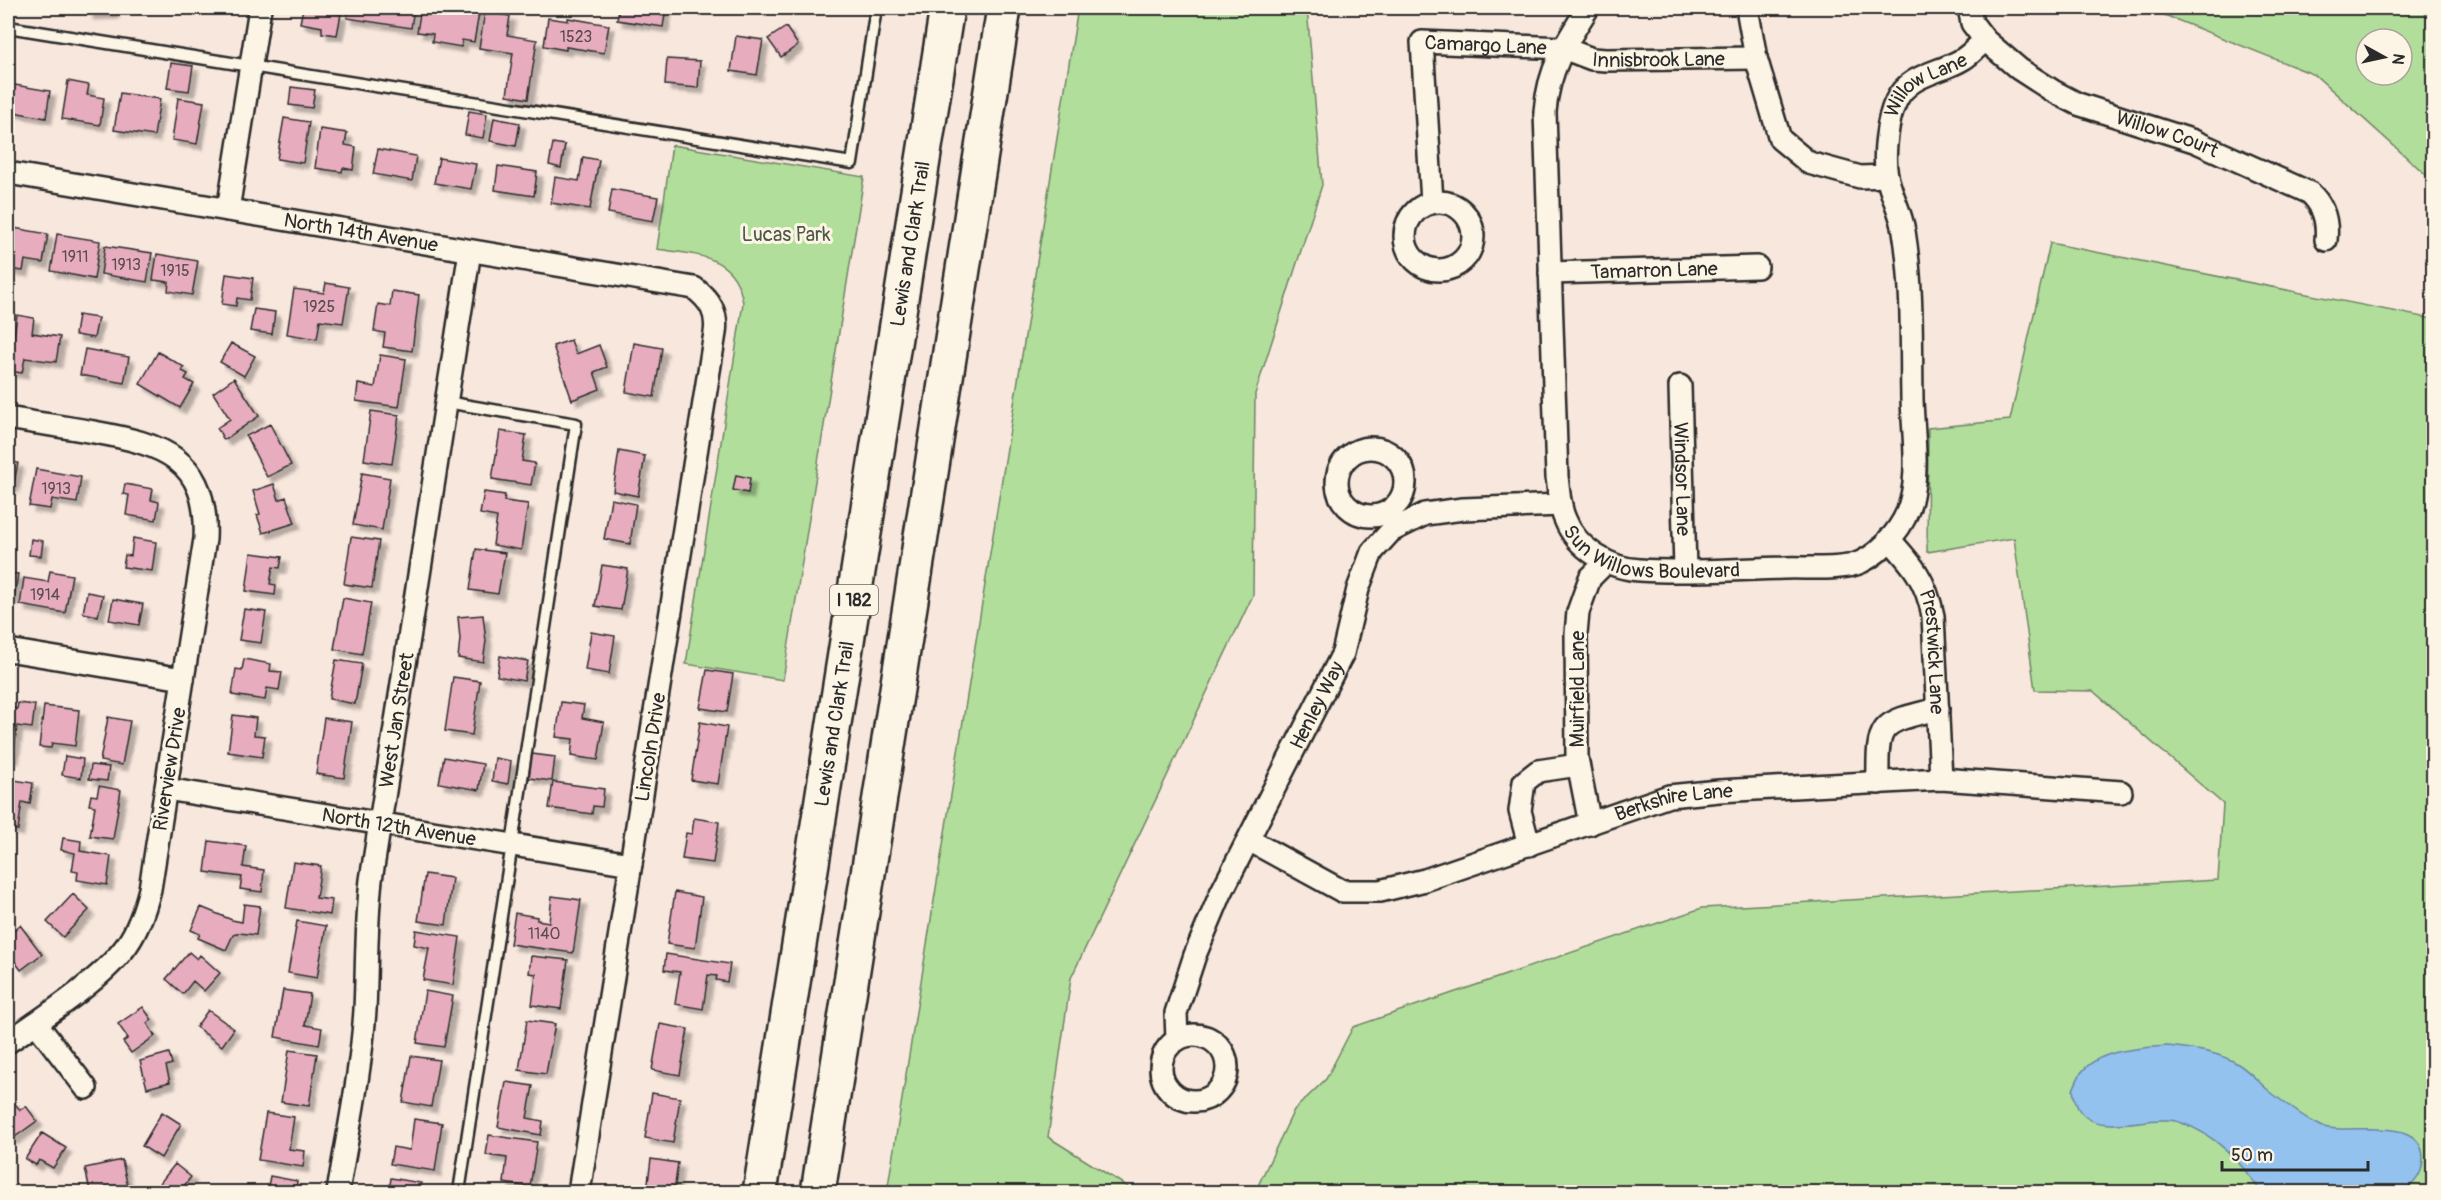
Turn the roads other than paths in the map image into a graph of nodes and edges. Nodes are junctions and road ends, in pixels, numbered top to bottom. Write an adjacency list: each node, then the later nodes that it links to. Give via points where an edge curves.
1 (260, 8): 12 (street)
2 (876, 8): 12 (lane, via 852,163)
3 (947, 8): 50 (highway, Lewis and Clark Trail / I 182)
4 (1004, 8): 51 (highway)
5 (1588, 8): 10 (street, Sun Willows Boulevard)
6 (1747, 8): 11 (street)
7 (1969, 8): 9 (street, Willow Court, via 1972,23)
8 (8, 27): 12 (lane)
9 (1985, 40): 14 (street, Willow Lane, via 1964,58 1902,89 1894,103 1888,133); 17 (street, Willow Court, via 2019,69 2078,104 2194,141 2310,193 2317,199 2328,224)
10 (1563, 48): 11 (street, Innisbrook Lane, via 1606,60); 15 (street, Camargo Lane, via 1422,42); 20 (street, Sun Willows Boulevard, via 1551,74 1545,111)
11 (1756, 58): 14 (street, via 1780,139 1809,163 1860,177)
12 (251, 64): 16 (street)
13 (8, 173): 16 (street, North 14th Avenue)
14 (1887, 176): 26 (street, Sun Willows Boulevard, via 1904,230 1909,269 1914,460 1911,500)
15 (1432, 202)
16 (228, 210): 18 (street, North 14th Avenue)
17 (2326, 240)
18 (470, 251): 21 (street, North 14th Avenue, via 694,288); 23 (street, West Jan Street)
19 (1757, 267): 20 (street, Tamarron Lane)
20 (1550, 273): 25 (street, Sun Willows Boulevard)
21 (710, 303): 42 (street, Lincoln Drive, via 715,333)
22 (1680, 386): 28 (street, Windsor Lane)
23 (446, 402): 37 (street, West Jan Street); 40 (lane, via 576,424)
24 (8, 418): 30 (street, Riverview Drive, via 156,446 169,452 189,473 204,504 206,521)
25 (1560, 505): 27 (street, Sun Willows Boulevard, via 1571,532); 39 (street, Henley Way, via 1399,514 1391,531 1372,552 1342,652)
26 (1889, 539): 28 (street, Sun Willows Boulevard, via 1875,555 1844,566); 31 (street, Prestwick Lane, via 1921,577 1929,595)
27 (1606, 562): 28 (street, Sun Willows Boulevard, via 1625,569); 32 (street, Muirfield Lane, via 1590,578 1578,612)
28 (1685, 570)
29 (8, 650): 30 (street)
30 (183, 679): 35 (street, Riverview Drive)
31 (1938, 709): 33 (street, Prestwick Lane); 34 (street, via 1896,719 1883,730 1878,746)
32 (1578, 765): 38 (street, Muirfield Lane); 41 (street, via 1538,771 1524,782 1520,811)
33 (1941, 779): 34 (street, Berkshire Lane); 36 (street, Berkshire Lane)
34 (1878, 783): 38 (street, Berkshire Lane, via 1669,796)
35 (166, 789): 37 (street, North 12th Avenue); 43 (street, Riverview Drive, via 150,889 138,926 113,962)
36 (2121, 792)
37 (380, 823): 40 (street, North 12th Avenue); 47 (street, West Jan Street, via 366,921 360,1050)
38 (1590, 824): 41 (street, Berkshire Lane)
39 (1249, 840): 41 (street, Berkshire Lane, via 1342,891 1360,892 1425,879); 44 (street, Henley Way, via 1195,955 1176,1013)
40 (510, 844): 42 (street, North 12th Avenue); 48 (lane)
41 (1529, 845)
42 (631, 864): 49 (street, Lincoln Drive)
43 (36, 1023): 45 (street, Riverview Drive); 46 (street)
44 (1177, 1040)
45 (8, 1042)
46 (86, 1088)
47 (338, 1192)
48 (459, 1192)
49 (579, 1192)
50 (760, 1192)
51 (818, 1192)

